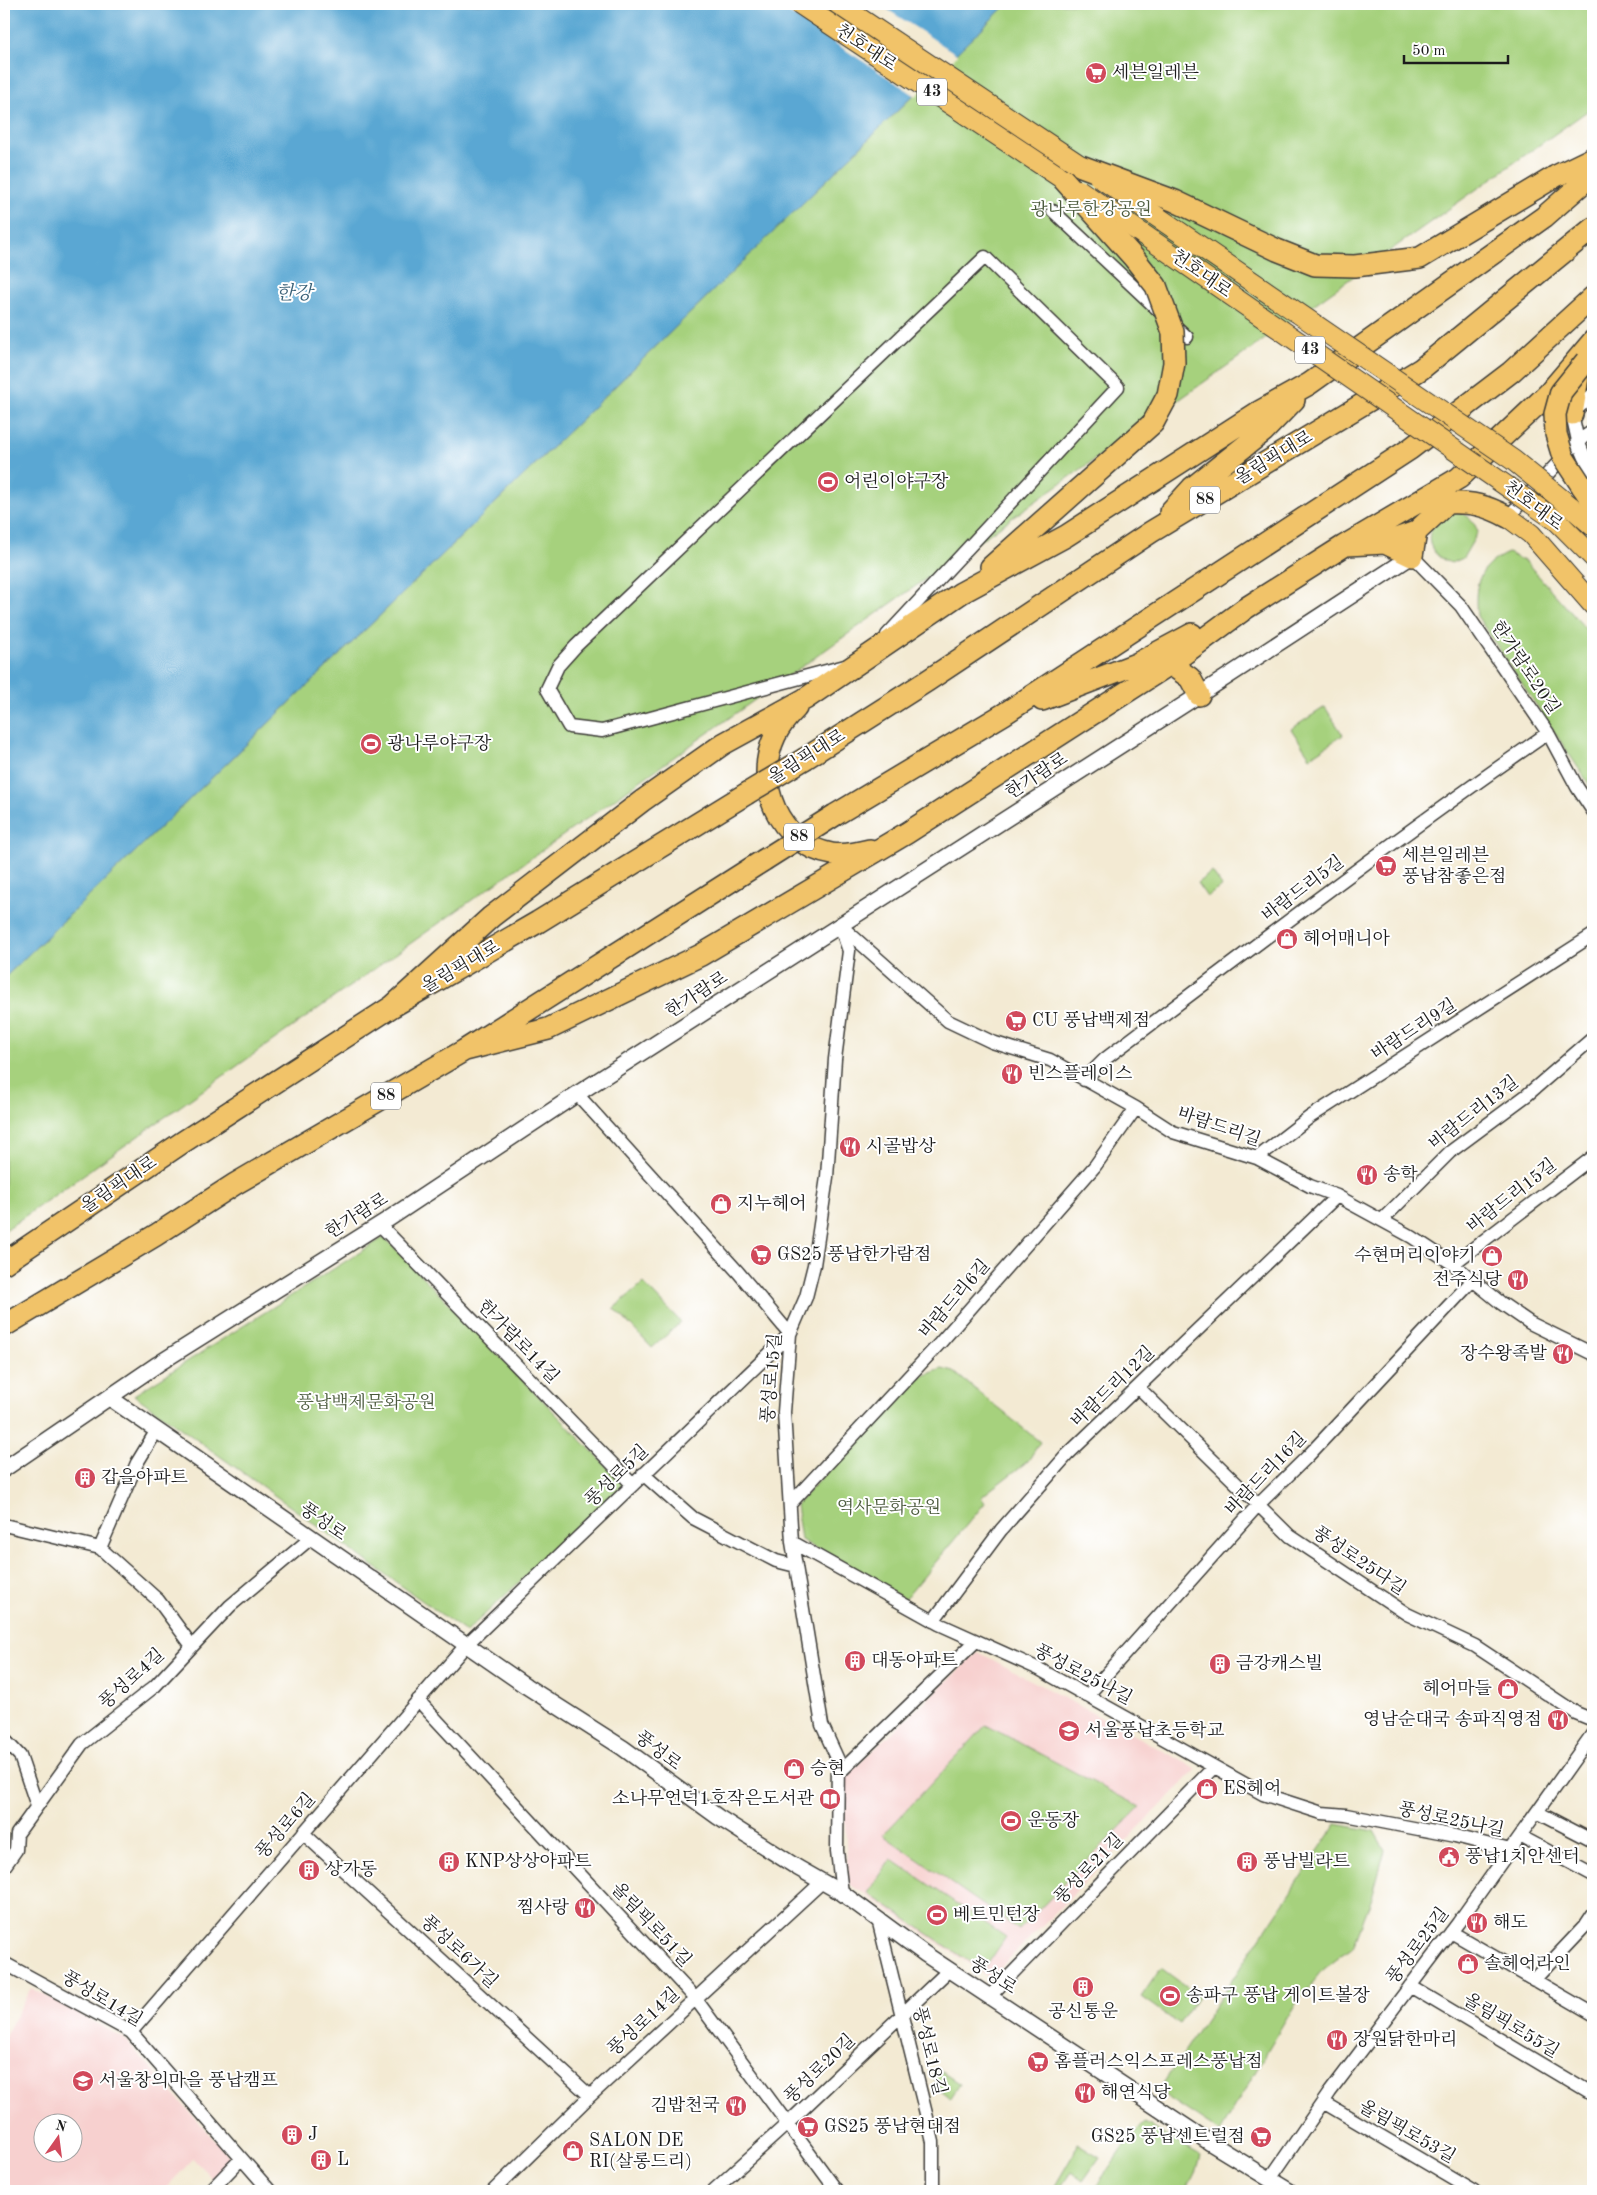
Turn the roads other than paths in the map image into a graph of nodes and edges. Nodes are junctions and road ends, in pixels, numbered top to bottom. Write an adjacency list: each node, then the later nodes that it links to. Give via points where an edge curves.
1 (800, 4): 6 (main road, 천호대로 / 43)
2 (838, 4): 4 (main road, 천호대로 / 43)
3 (1593, 158): 4 (highway, bridge, via 1556,176 1420,258 1355,266 1316,265 1175,201)
4 (1081, 166): 21 (main road, 천호대로 / 43, bridge, via 1513,460)
5 (1593, 174): 12 (highway, via 1544,217)
6 (1063, 179): 27 (main road, 천호대로 / 43, bridge, via 1556,521); 28 (highway, bridge, via 1156,286 1173,332 1174,363 1168,395 1153,423)
7 (1053, 211): 10 (street)
8 (1593, 228): 22 (highway, 올림픽대로 / 88, via 1421,369)
9 (1593, 297): 35 (highway, 88, via 1510,372 1410,449)
10 (1187, 337)
11 (1589, 352): 14 (highway, via 1576,384); 17 (highway); 18 (highway, bridge, via 1560,392 1555,414 1556,434 1563,457)
12 (1309, 384): 22 (highway, via 1264,431 1192,488); 28 (highway, via 1257,413 1066,536)
13 (1593, 394): 14 (street)
14 (1572, 414): 16 (street)
15 (1593, 431): 16 (street)
16 (1578, 441): 18 (street); 20 (street)
17 (1459, 478): 19 (highway); 25 (highway)
18 (1590, 488)
19 (1447, 502): 20 (highway, via 1471,502 1490,507); 23 (highway)
20 (1508, 517): 29 (main road, via 1531,534)
21 (1593, 526)
22 (1151, 532): 41 (highway, 올림픽대로 / 88, bridge, via 806,758)
23 (1416, 532): 24 (highway); 26 (highway)
24 (1385, 543): 25 (highway); 26 (highway)
25 (1344, 546): 30 (highway)
26 (1412, 556): 33 (street, 한가람로); 36 (street, 한가람로20길, via 1461,606)
27 (1593, 557)
28 (961, 593): 31 (highway)
29 (1593, 605)
30 (1246, 608): 32 (highway); 35 (highway, via 1136,664)
31 (863, 659): 31 (street, via 1118,386 984,257 576,646 558,666 547,689 569,727 602,731); 34 (highway)
32 (1170, 664): 33 (highway, via 1190,678); 38 (highway)
33 (1199, 695): 39 (street, 한가람로)
34 (805, 698): 38 (highway, via 775,736 769,755 769,792 779,819 800,840 832,854 870,850); 41 (highway, via 723,744 642,801 491,916)
35 (1004, 714): 43 (highway, 88, bridge, via 835,815)
36 (1548, 733): 37 (street, 한가람로20길); 44 (street, 바람드리5길, via 1303,910 1105,1059)
37 (1593, 811)
38 (907, 833): 43 (highway, via 701,955 548,1029)
39 (840, 925): 44 (street, 바람드리길, via 948,1021 992,1042 1050,1060); 45 (street, 한가람로); 56 (street, 풍성로15길, via 849,951 835,1059 827,1178 814,1265 806,1297)
40 (1593, 935): 48 (street, 바람드리9길, via 1310,1117)
41 (394, 1006): 52 (highway, 올림픽대로 / 88)
42 (1593, 1038): 50 (street, 바람드리13길, via 1527,1095 1450,1152)
43 (465, 1050): 55 (highway, 88, via 235,1184)
44 (1084, 1080): 46 (street, 바람드리길)
45 (577, 1094): 51 (street, 한가람로); 56 (street)
46 (1136, 1108): 48 (street, 바람드리길, via 1174,1132); 64 (street, 바람드리6길, via 1095,1166 966,1313)
47 (1593, 1157): 53 (street, 바람드리15길)
48 (1257, 1158): 49 (street, 바람드리길, via 1310,1186)
49 (1337, 1196): 50 (street, 바람드리길); 58 (street, 바람드리12길)
50 (1382, 1220): 53 (street, 바람드리길)
51 (379, 1224): 59 (street, 한가람로); 63 (street, 한가람로14길)
52 (4, 1262)
53 (1453, 1264): 54 (street, 바람드리길)
54 (1472, 1280): 57 (street, 바람드리길, via 1530,1323); 65 (street, 바람드리16길)
55 (4, 1326)
56 (790, 1334): 62 (street, 풍성로5길); 64 (street, 풍성로15길, via 784,1412)
57 (1593, 1354)
58 (1138, 1387): 65 (street, 풍성로25다길); 71 (street, 바람드리12길, via 1067,1455 1001,1530)
59 (110, 1398): 60 (street, 풍성로); 61 (street, 한가람로)
60 (157, 1430): 67 (street, 풍성로); 69 (street, via 137,1463)
61 (4, 1469)
62 (643, 1474): 63 (street, 풍성로5길); 70 (street, via 693,1518 776,1561)
63 (633, 1486): 73 (street, 풍성로5길)
64 (790, 1504): 68 (street, 풍성로15길)
65 (1258, 1504): 75 (street, 바람드리16길); 77 (street, 풍성로25다길, via 1290,1536 1407,1614 1475,1646 1576,1713)
66 (4, 1524): 69 (street)
67 (311, 1538): 73 (street, 풍성로); 74 (street, 풍성로4길, via 230,1606)
68 (792, 1542): 70 (street, 풍성로15길); 71 (street, 풍성로25나길)
69 (100, 1548): 74 (street, via 158,1600)
70 (796, 1566): 81 (street, 풍성로15길, via 822,1724 838,1760)
71 (933, 1621): 72 (street, 풍성로25나길)
72 (976, 1641): 75 (street, 풍성로25나길, via 1039,1669); 81 (street)
73 (467, 1644): 76 (street, 풍성로6길); 90 (street, 풍성로, via 623,1748 718,1817)
74 (192, 1646): 82 (street, 풍성로4길, via 155,1686 82,1744)
75 (1087, 1696): 80 (street, 풍성로25나길)
76 (418, 1700): 84 (street, 풍성로6길); 100 (street, 올림픽로51길)
77 (1593, 1720)
78 (1593, 1734): 83 (street, 풍성로25길)
79 (4, 1739): 82 (street, via 20,1756)
80 (1214, 1767): 87 (street, 풍성로25나길, via 1263,1794 1322,1813 1346,1814); 99 (street, 풍성로21길)
81 (838, 1774): 91 (street, 풍성로15길, via 837,1850)
82 (37, 1806): 88 (street, 풍성로4길, via 17,1834 16,1850)
83 (1537, 1812): 85 (street, 풍성로25길); 86 (street)
84 (303, 1833): 103 (street, 풍성로6길); 104 (street, 풍성로6가길)
85 (1520, 1836): 87 (street, 풍성로25길); 89 (street)
86 (1593, 1841)
87 (1510, 1850): 94 (street, 풍성로25길)
88 (4, 1867)
89 (1593, 1875)
90 (822, 1882): 91 (street, 풍성로); 100 (street, 풍성로14길)
91 (842, 1893): 93 (street, 풍성로)
92 (1593, 1914): 97 (street)
93 (878, 1919): 96 (street, 풍성로); 101 (street, 풍성로18길)
94 (1451, 1932): 97 (street); 98 (street, 풍성로25길)
95 (4, 1963): 103 (street, 풍성로14길)
96 (949, 1970): 99 (street, 풍성로); 101 (street, 풍성로20길)
97 (1534, 1980): 102 (street)
98 (1410, 1986): 105 (street, 올림픽로55길); 106 (street, 풍성로25길)
99 (990, 1996): 109 (street, 풍성로)
100 (696, 1998): 104 (street, 풍성로14길); 107 (street, 올림픽로51길)
101 (902, 2014): 107 (street, 풍성로20길); 115 (street, 풍성로18길, via 933,2142 933,2187)
102 (1593, 2014)
103 (131, 2032): 108 (street, 풍성로14길)
104 (590, 2096): 112 (street, 풍성로14길)
105 (1593, 2096)
106 (1322, 2102): 109 (street, 풍성로25길); 116 (street, 올림픽로53길)
107 (788, 2124): 113 (street, 풍성로20길); 114 (street, 올림픽로51길)
108 (241, 2158): 110 (street); 111 (street, 풍성로14길)
109 (1277, 2187)
110 (210, 2191)
111 (270, 2191)
112 (493, 2191)
113 (713, 2191)
114 (837, 2191)
115 (930, 2191)
116 (1474, 2191)

